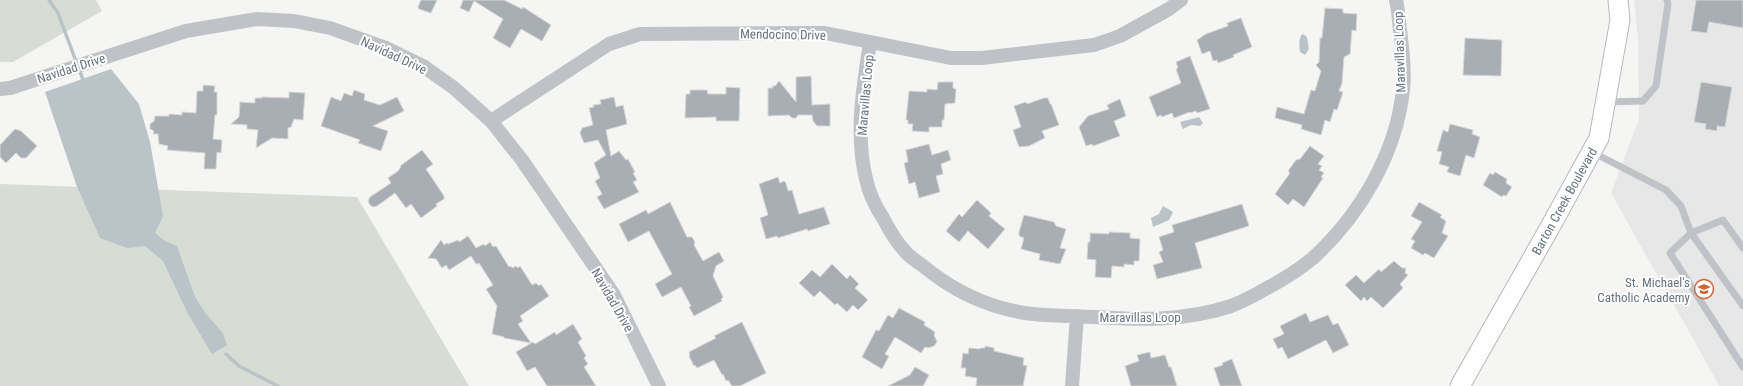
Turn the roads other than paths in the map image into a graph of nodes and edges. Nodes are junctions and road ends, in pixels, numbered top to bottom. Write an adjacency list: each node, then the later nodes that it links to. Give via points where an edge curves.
1 (1181, 0): 5 (street, Mendocino Drive, via 1120,36 1094,45 982,58 951,58)
2 (1396, 0): 13 (street, Maravillas Loop, via 1402,47 1403,88 1397,122 1388,150 1367,193 1312,259 1253,296 1232,306 1212,311 1182,318 1156,319)
3 (1618, 0): 7 (street, Barton Creek Boulevard, via 1620,20)
4 (1667, 0): 7 (lane, via 1656,86 1643,100)
5 (870, 43): 8 (street, Mendocino Drive, via 825,33 640,34 609,44); 13 (street, Maravillas Loop, via 861,108 860,148 866,181 874,204 904,252 957,291 979,302 1032,314)
6 (5, 88): 8 (street, Navidad Drive, via 186,31 257,20 294,21 330,28 386,48 423,66 454,88)
7 (1606, 102): 9 (street, Barton Creek Boulevard, via 1599,138)
8 (491, 121): 15 (street, Navidad Drive, via 522,160 614,295)
9 (1591, 152): 10 (lane, via 1666,190 1681,206); 17 (street, Barton Creek Boulevard)
10 (1691, 233): 11 (lane, via 1723,220); 12 (lane); 14 (lane, via 1670,253)
11 (1743, 248)
12 (1743, 306)
13 (1077, 316): 16 (street)
14 (1743, 367)
15 (659, 386)
16 (1072, 386)
17 (1460, 386)

